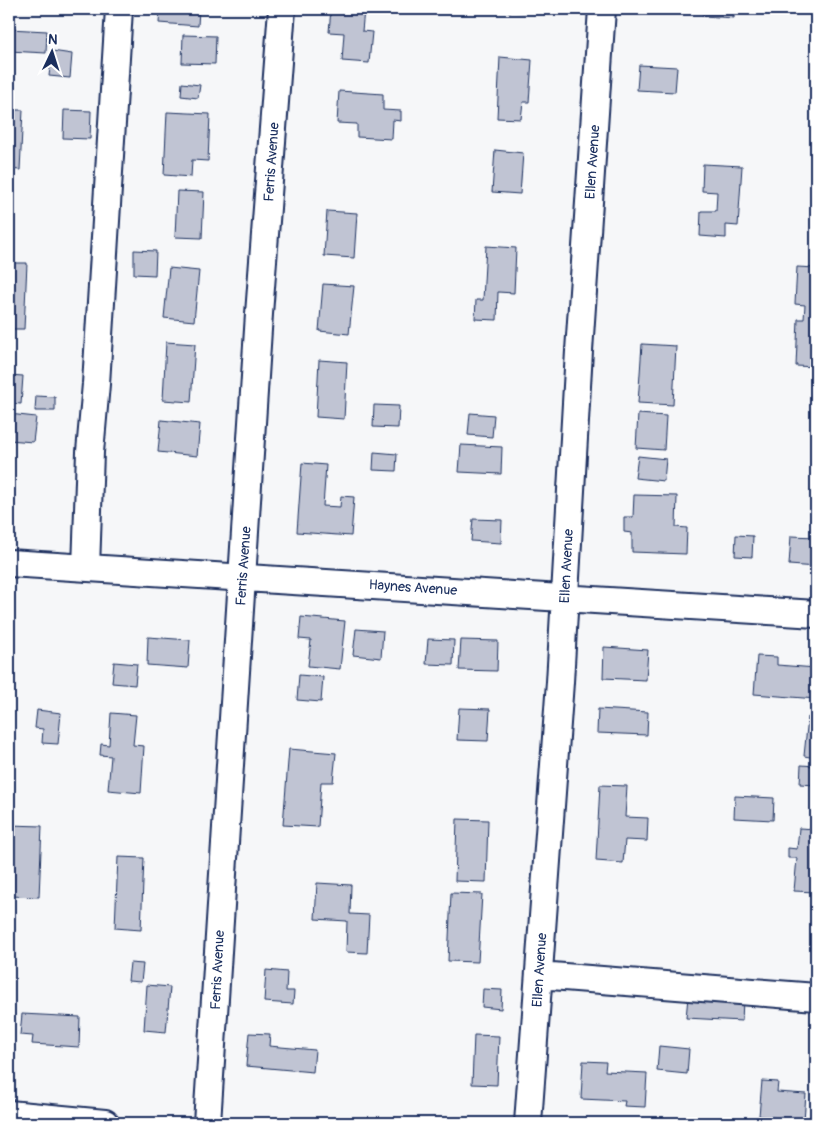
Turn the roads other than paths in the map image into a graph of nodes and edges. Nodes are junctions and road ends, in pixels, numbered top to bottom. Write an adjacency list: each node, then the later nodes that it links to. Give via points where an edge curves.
1 (119, 9): 5 (street, via 90,452)
2 (282, 9): 6 (street, Ferris Avenue)
3 (602, 9): 7 (street, Ellen Avenue)
4 (9, 563): 5 (street, Haynes Avenue)
5 (86, 568): 6 (street, Haynes Avenue)
6 (242, 578): 7 (street, Haynes Avenue); 13 (street, Ferris Avenue)
7 (564, 597): 8 (street, Haynes Avenue); 9 (street, Ellen Avenue)
8 (816, 614)
9 (539, 975): 10 (street); 14 (street, Ellen Avenue)
10 (816, 997)
11 (9, 1114): 12 (street)
12 (105, 1123)
13 (207, 1123)
14 (528, 1123)

